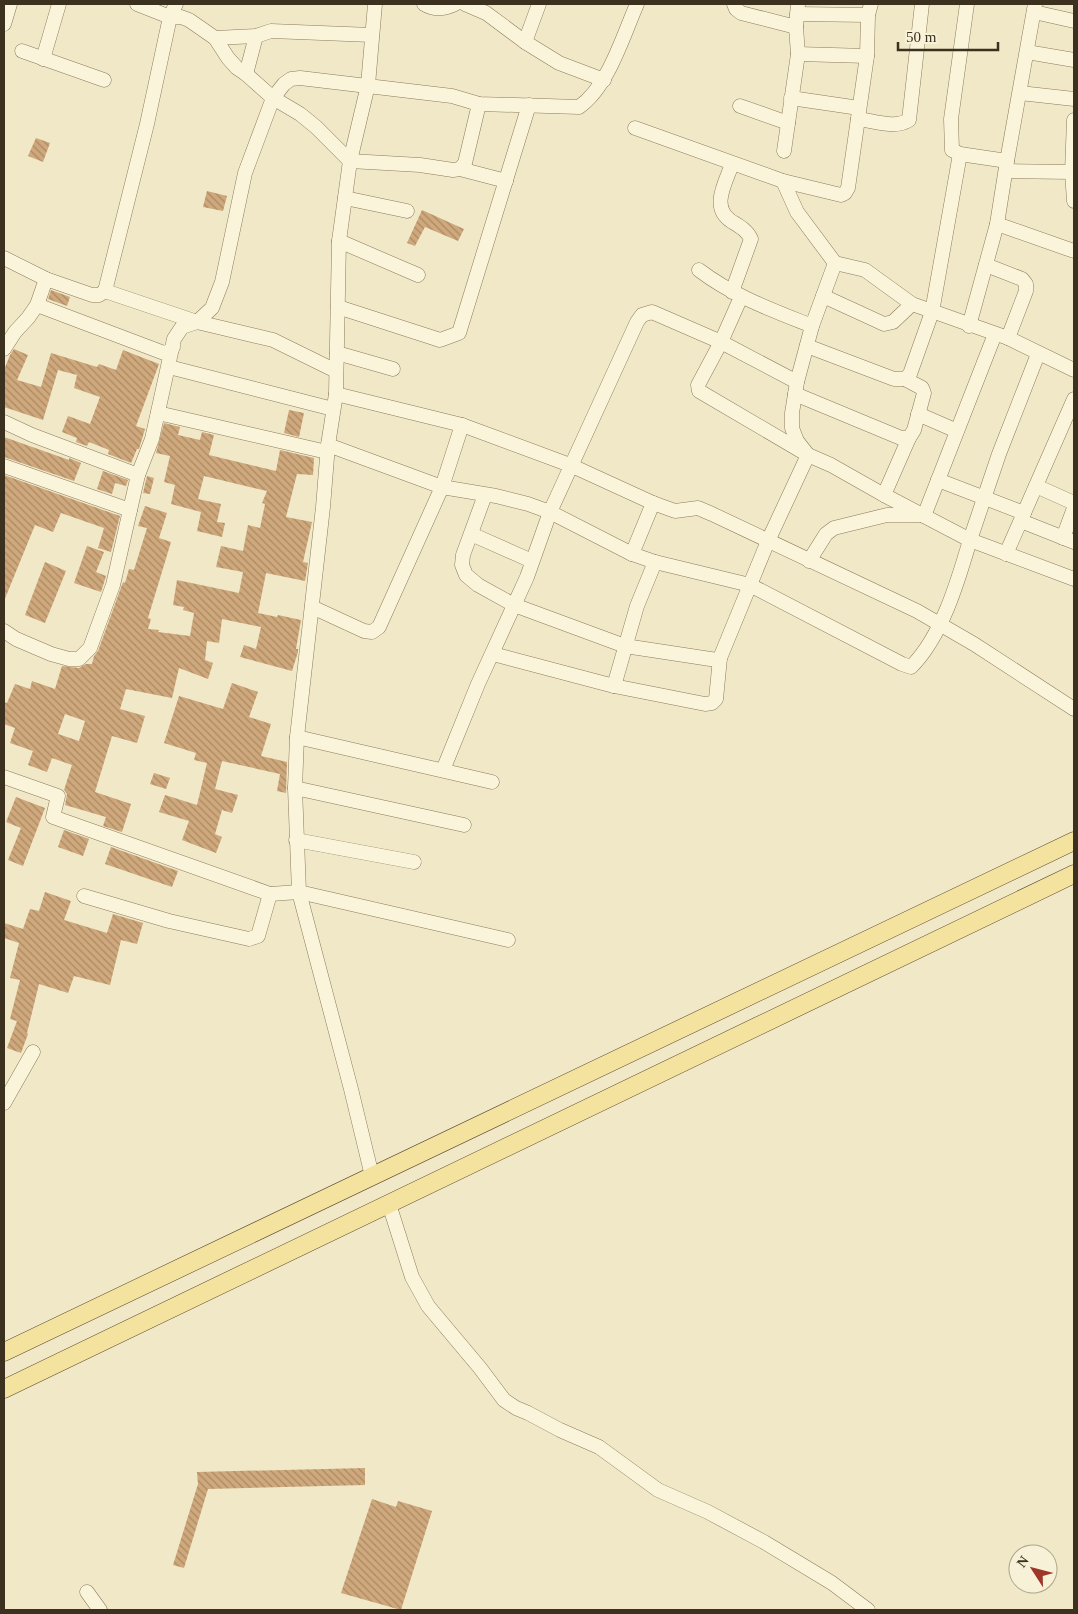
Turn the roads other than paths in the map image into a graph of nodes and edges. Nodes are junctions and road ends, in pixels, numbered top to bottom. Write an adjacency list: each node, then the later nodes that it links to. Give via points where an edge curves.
1 (10, 4): 20 (street)
2 (59, 4): 29 (street)
3 (137, 4): 18 (street)
4 (176, 4): 18 (street)
5 (375, 4): 22 (street)
6 (424, 4): 7 (street, via 441,8)
7 (455, 4)
8 (465, 4): 14 (street)
9 (539, 4): 24 (street)
10 (637, 4): 33 (street)
11 (734, 4): 17 (street, via 741,13)
12 (922, 4): 42 (street, via 909,120 896,124)
13 (967, 4): 47 (street, via 950,130 952,150)
14 (488, 8): 24 (street)
15 (1035, 8): 19 (street); 26 (street)
16 (869, 9): 17 (street); 28 (street)
17 (797, 15): 27 (street)
18 (170, 17): 23 (street, via 189,20); 67 (street)
19 (1074, 21)
20 (4, 24)
21 (256, 36): 22 (street, via 271,31); 23 (street); 31 (street)
22 (372, 36): 34 (street)
23 (215, 38): 31 (street, via 228,58)
24 (524, 42): 33 (street, via 559,63)
25 (22, 51): 29 (street)
26 (1027, 52): 30 (street); 35 (street)
27 (798, 54): 28 (street); 37 (street)
28 (867, 56): 42 (street)
29 (43, 59): 32 (street)
30 (1074, 60)
31 (246, 74): 36 (street)
32 (104, 80)
33 (604, 80): 40 (street, via 579,107)
34 (368, 85): 36 (street, via 291,79); 39 (street, via 452,96); 48 (street)
35 (1020, 93): 38 (street); 51 (street)
36 (273, 98): 48 (street, via 300,114); 74 (street, via 245,173 220,289 212,308)
37 (791, 98): 42 (street); 44 (street)
38 (1074, 100)
39 (479, 104): 40 (street); 52 (street, via 465,163)
40 (529, 106): 53 (street)
41 (740, 106): 44 (street)
42 (858, 113): 54 (street, via 845,193 840,195)
43 (1074, 120): 49 (street)
44 (788, 123): 46 (street)
45 (635, 128): 50 (street)
46 (784, 151)
47 (960, 154): 51 (street); 73 (street)
48 (350, 160): 52 (street); 55 (street)
49 (1073, 163): 51 (street); 56 (street)
50 (732, 164): 54 (street); 68 (street, via 720,209 751,239)
51 (1006, 166): 58 (street)
52 (460, 169): 53 (street)
53 (506, 181): 72 (street, via 459,333 440,340)
54 (783, 181): 62 (street, via 797,212)
55 (345, 198): 57 (street); 59 (street)
56 (1074, 201)
57 (407, 211)
58 (997, 224): 60 (street); 63 (street)
59 (339, 241): 65 (street); 72 (street)
60 (1074, 251)
61 (4, 258): 66 (street)
62 (835, 263): 69 (street); 70 (street, via 865,270)
63 (986, 265): 76 (street); 77 (street, via 1022,279 1026,284 1026,291)
64 (699, 270): 68 (street)
65 (418, 274)
66 (46, 279): 67 (street, via 92,295); 71 (street)
67 (105, 291): 74 (street)
68 (737, 295): 75 (street); 78 (street)
69 (823, 296): 70 (street, via 884,324 893,322); 75 (street)
70 (912, 304): 73 (street)
71 (37, 306): 80 (street, via 164,353); 82 (street)
72 (338, 307): 79 (street); 83 (street)
73 (932, 312): 76 (street); 89 (street, via 910,374)
74 (197, 322): 80 (street, via 177,332); 88 (street, via 273,340)
75 (812, 326): 81 (street)
76 (969, 326): 77 (street)
77 (1001, 336): 84 (street); 98 (street)
78 (721, 342): 90 (street); 101 (street, via 698,385 699,391); 102 (street, via 652,312 642,315)
79 (446, 343)
80 (173, 346): 85 (street)
81 (807, 346): 89 (street, via 894,379); 90 (street)
82 (4, 348)
83 (337, 353): 86 (street); 88 (street)
84 (1038, 354): 87 (street); 110 (street)
85 (169, 367): 93 (street); 94 (street)
86 (394, 368)
87 (1074, 370)
88 (336, 371): 91 (street)
89 (905, 379): 95 (street, via 922,388 924,393)
90 (796, 388): 99 (street, via 901,438); 101 (street, via 792,428 796,441)
91 (336, 394): 93 (street); 97 (street)
92 (1074, 399): 106 (street)
93 (333, 409): 100 (street)
94 (158, 413): 100 (street); 104 (street)
95 (918, 414): 98 (street); 99 (street)
96 (4, 422): 104 (street)
97 (462, 425): 102 (street); 107 (street)
98 (957, 431): 105 (street)
99 (909, 438): 109 (street)
100 (328, 448): 107 (street); 130 (street)
101 (808, 455): 109 (street); 121 (street)
102 (570, 465): 111 (street); 115 (street)
103 (4, 466): 114 (street)
104 (138, 475): 114 (street)
105 (938, 480): 110 (street); 116 (street)
106 (1036, 486): 112 (street); 117 (street)
107 (442, 487): 108 (street); 130 (street, via 379,627 372,632 364,631)
108 (485, 495): 115 (street); 118 (street)
109 (884, 495): 116 (street)
110 (984, 498): 117 (street); 119 (street)
111 (653, 503): 121 (street, via 676,510 698,508); 122 (street)
112 (1074, 503)
113 (1074, 508): 120 (street)
114 (130, 510): 132 (street, via 113,585 85,654 79,659 69,659 34,647)
115 (550, 512): 122 (street); 124 (street)
116 (923, 515): 119 (street); 126 (street, via 887,515 834,528 826,534)
117 (1022, 517): 120 (street); 123 (street)
118 (471, 534): 124 (street); 129 (street, via 463,555 466,575)
119 (970, 540): 123 (street); 131 (street)
120 (1069, 540)
121 (768, 541): 126 (street); 128 (street)
122 (632, 554): 125 (street)
123 (1006, 554): 127 (street)
124 (532, 562): 129 (street)
125 (655, 562): 128 (street); 133 (street)
126 (809, 562): 131 (street)
127 (1074, 579)
128 (750, 585): 131 (street, via 911,667); 135 (street)
129 (514, 605): 133 (street); 134 (street)
130 (312, 607): 138 (street)
131 (940, 625): 137 (street)
132 (4, 631)
133 (625, 646): 135 (street); 136 (street)
134 (493, 654): 136 (street); 139 (street)
135 (720, 658): 136 (street, via 716,699 705,704)
136 (614, 686)
137 (1074, 709)
138 (297, 737): 139 (street); 142 (street)
139 (443, 770): 141 (street)
140 (4, 777): 149 (street, via 58,796 53,817)
141 (492, 782)
142 (295, 788): 143 (street); 144 (street)
143 (464, 825)
144 (296, 840): 146 (street); 148 (street)
145 (1074, 841): 154 (main road)
146 (414, 862)
147 (1074, 874): 155 (main road)
148 (298, 892): 149 (street); 151 (street); 154 (street)
149 (270, 894): 150 (street, via 258,936 249,939 169,921)
150 (84, 896)
151 (508, 940)
152 (33, 1052): 153 (street)
153 (4, 1103)
154 (372, 1176): 156 (main road)
155 (389, 1204): 157 (main road); 160 (street, via 412,1277 428,1306 504,1400 599,1447 658,1490 756,1538 832,1583)
156 (4, 1352)
157 (4, 1389)
158 (87, 1592): 159 (street)
159 (100, 1610)
160 (868, 1610)

